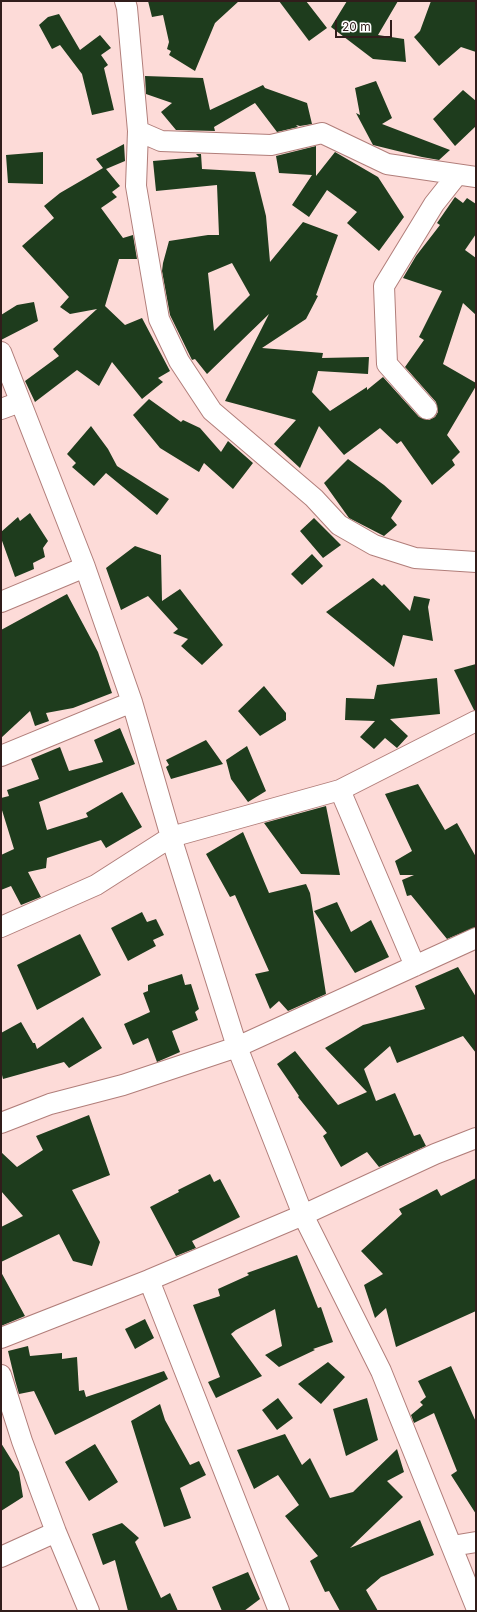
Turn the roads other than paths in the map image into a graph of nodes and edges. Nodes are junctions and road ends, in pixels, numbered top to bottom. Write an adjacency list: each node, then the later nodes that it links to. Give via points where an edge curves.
1 (125, 1): 2 (street, via 128,8)
2 (138, 131): 3 (street, via 161,141 271,144 322,133 387,164); 9 (street, via 136,186 159,319 179,361 212,411 314,498 339,525 374,545 414,558)
3 (457, 175): 4 (street); 8 (street, via 434,204 384,286 387,364)
4 (476, 177)
5 (1, 352): 6 (street)
6 (20, 402): 7 (street); 10 (street)
7 (1, 409)
8 (427, 409)
9 (476, 562)
10 (85, 567): 11 (street); 12 (street)
11 (1, 602)
12 (132, 702): 14 (street); 16 (street)
13 (476, 721): 15 (street)
14 (1, 756)
15 (340, 790): 16 (street); 19 (street)
16 (171, 838): 17 (street, via 96,885); 20 (street)
17 (1, 927)
18 (476, 938): 19 (street)
19 (415, 966): 20 (street)
20 (237, 1047): 21 (street, via 123,1085 50,1104); 23 (street)
21 (1, 1123)
22 (476, 1138): 23 (street, via 435,1154)
23 (303, 1215): 24 (street); 29 (street, via 381,1371)
24 (149, 1280): 25 (street); 33 (street)
25 (1, 1338)
26 (1, 1375): 27 (street, via 22,1441)
27 (56, 1532): 30 (street); 32 (street)
28 (476, 1542): 29 (street)
29 (452, 1546): 31 (street)
30 (1, 1557)
31 (476, 1607)
32 (89, 1611)
33 (279, 1611)

